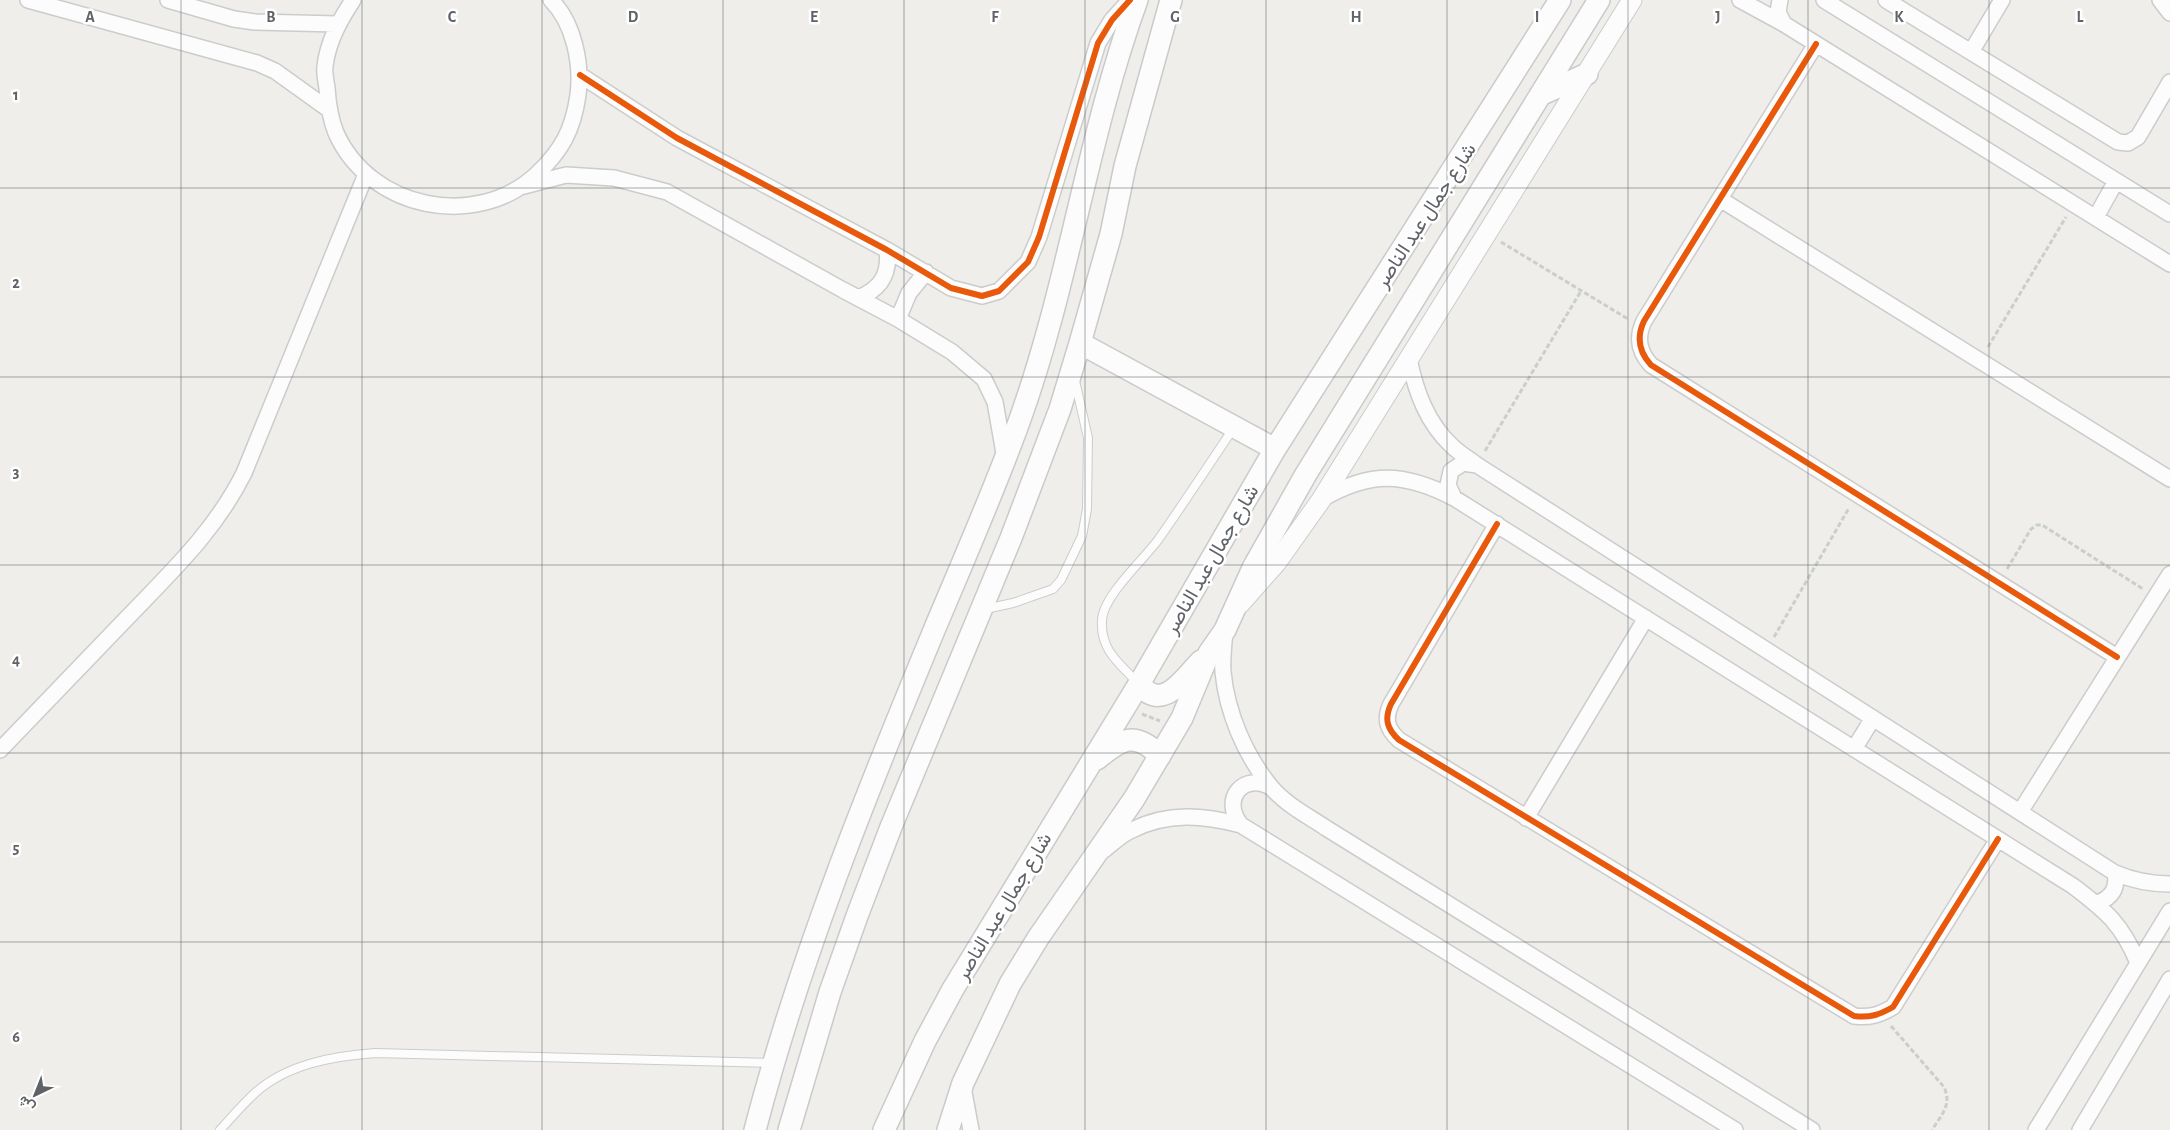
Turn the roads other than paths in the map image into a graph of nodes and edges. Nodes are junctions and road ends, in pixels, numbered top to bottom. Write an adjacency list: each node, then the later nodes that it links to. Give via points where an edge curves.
1 (28, 0): 26 (street, via 257,63 283,76)
2 (168, 0): 18 (street, via 255,22)
3 (353, 0): 18 (street)
4 (551, 0): 23 (street, via 573,38)
5 (1130, 0): 35 (street, via 1098,43 1039,237 1028,262 1000,291 982,296 951,288)
6 (1137, 0): 43 (main road, via 1107,93 1044,347)
7 (1171, 0): 38 (main road)
8 (1560, 0): 42 (main road, شارع جمال عبد الناصر)
9 (1599, 0): 25 (main road, شارع جمال عبد الناصر)
10 (1632, 0): 22 (street)
11 (1740, 0): 19 (street)
12 (1780, 0): 19 (street, via 1778,12)
13 (1824, 0): 28 (street)
14 (1886, 0): 21 (street)
15 (2002, 0): 21 (street)
16 (2160, 0): 17 (street)
17 (2170, 13)
18 (337, 24): 26 (street, via 325,66)
19 (1784, 24): 20 (street)
20 (1816, 44): 30 (street); 32 (street)
21 (1971, 52): 24 (street, via 2123,143 2138,137)
22 (1586, 74): 25 (main road); 39 (street)
23 (580, 75): 29 (street, via 574,118 559,149); 33 (street, via 677,138)
24 (2170, 82)
25 (1540, 94): 52 (main road, شارع جمال عبد الناصر, via 1306,474 1252,568)
26 (328, 109): 27 (street, via 336,133)
27 (366, 174): 29 (street, via 388,190 421,204 457,208 492,202); 58 (street, via 231,499 215,523 176,567)
28 (2116, 181): 31 (street); 32 (street)
29 (524, 186): 36 (street, via 566,175 614,178 667,192)
30 (1720, 199): 45 (street); 54 (street, via 1642,327 1639,337 1644,357 1651,365)
31 (2170, 214)
32 (2096, 217): 34 (street)
33 (887, 250): 35 (street); 36 (street, via 886,275 870,293)
34 (2170, 264)
35 (926, 272): 37 (street, via 908,293)
36 (858, 298): 37 (street)
37 (898, 319): 43 (street, via 952,352 984,379 995,402)
38 (1080, 344): 40 (main road); 41 (main road)
39 (1409, 359): 44 (street, via 1423,407 1436,428 1452,446); 47 (street)
40 (1072, 370): 50 (main road, via 1036,473); 50 (lane, via 1088,438 1087,510 1082,536 1061,580 1053,589)
41 (1234, 427): 42 (main road); 55 (lane, via 1157,541 1113,594 1102,617 1102,638 1111,656)
42 (1275, 450): 55 (main road, شارع جمال عبد الناصر)
43 (1005, 459): 73 (main road, via 859,818)
44 (1477, 465): 46 (street, via 1463,463 1451,471 1448,485); 56 (street)
45 (2170, 479)
46 (1454, 498): 47 (street, via 1430,485 1408,479 1385,478 1340,488); 48 (street)
47 (1320, 500): 52 (street, via 1277,562)
48 (1496, 524): 51 (street); 63 (street, via 1391,704 1387,724 1399,740)
49 (2170, 574): 54 (street)
50 (981, 610): 74 (main road, via 891,827)
51 (1646, 618): 57 (street); 63 (street)
52 (1227, 623): 53 (main road, شارع جمال عبد الناصر); 61 (street, via 1223,672 1228,702 1238,732)
53 (1209, 653): 55 (main road, via 1171,692 1162,696 1152,696); 59 (main road, شارع جمال عبد الناصر)
54 (2117, 657): 62 (street)
55 (1139, 684): 60 (main road, شارع جمال عبد الناصر)
56 (1873, 718): 57 (street); 62 (street)
57 (1854, 749): 65 (street)
58 (0, 750)
59 (1160, 756): 60 (main road, via 1144,742 1133,739 1122,741); 66 (main road, شارع جمال عبد الناصر)
60 (1087, 768): 81 (main road, شارع جمال عبد الناصر, via 953,989)
61 (1272, 788): 64 (street, via 1256,782 1235,794 1232,810); 85 (street, via 1326,828)
62 (2020, 812): 67 (street)
63 (1526, 818): 65 (street, via 1842,1010 1868,1018 1893,1007 1901,996)
64 (1240, 825): 66 (street, via 1213,817 1184,816 1157,820 1130,830); 84 (street)
65 (1998, 839): 69 (street)
66 (1093, 858): 76 (main road, شارع جمال عبد الناصر, via 1010,984)
67 (2115, 873): 68 (street, via 2151,884); 69 (street, via 2113,892 2109,898)
68 (2170, 884)
69 (2097, 903): 71 (street, via 2122,930)
70 (2170, 911): 71 (street)
71 (2138, 963): 86 (street)
72 (2170, 979): 77 (street)
73 (798, 982): 74 (main road); 75 (main road)
74 (830, 992): 80 (main road)
75 (772, 1063): 78 (lane, via 375,1052 343,1055 283,1075 256,1092); 79 (main road)
76 (962, 1083): 82 (main road, شارع جمال عبد الناصر); 83 (street)
77 (2087, 1127)
78 (220, 1130)
79 (755, 1130)
80 (789, 1130)
81 (884, 1130)
82 (948, 1130)
83 (971, 1130)
84 (1735, 1130)
85 (1812, 1130)
86 (2036, 1130)

